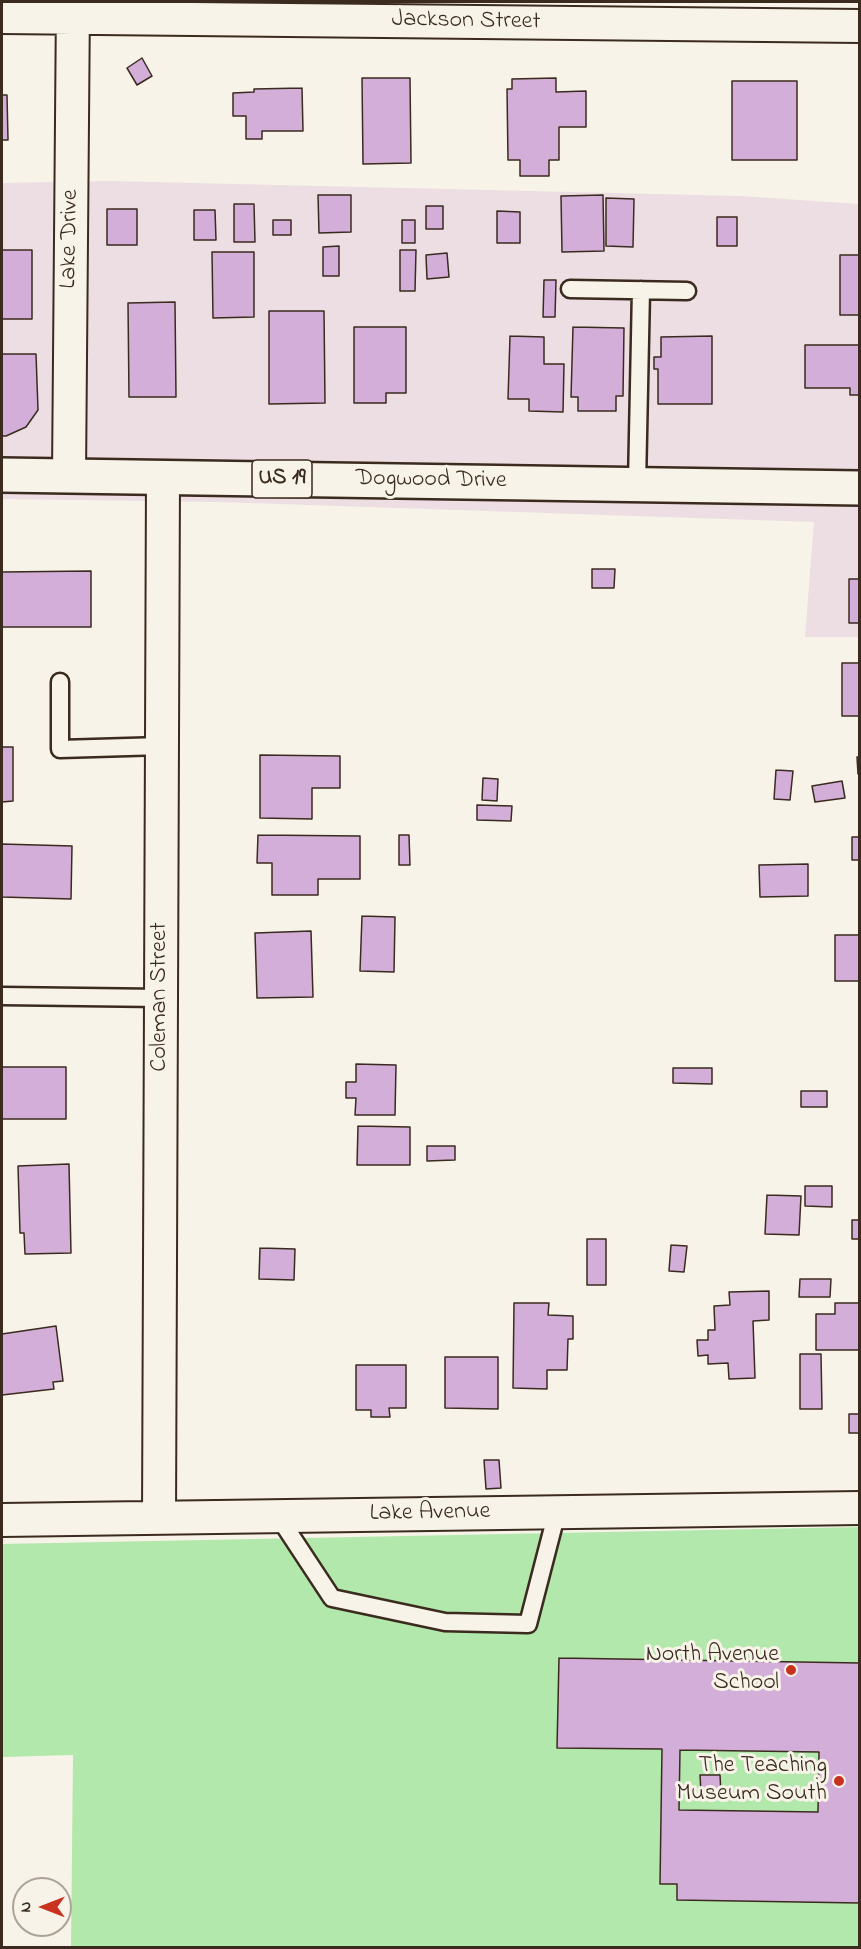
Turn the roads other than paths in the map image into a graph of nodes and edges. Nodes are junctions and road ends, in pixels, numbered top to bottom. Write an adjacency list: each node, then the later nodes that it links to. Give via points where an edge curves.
1 (73, 10): 2 (street, Jackson Street); 3 (street, Jackson Street); 9 (street, Lake Drive)
2 (529, 12): 4 (street, Jackson Street)
3 (2, 17)
4 (860, 26)
5 (570, 289): 6 (lane)
6 (640, 290): 7 (lane); 11 (lane)
7 (687, 291)
8 (2, 475): 9 (main road, Dogwood Drive / US 19)
9 (69, 476): 10 (main road, Dogwood Drive / US 19)
10 (163, 477): 11 (main road, Dogwood Drive / US 19); 14 (street, Coleman Street)
11 (636, 484): 12 (main road, Dogwood Drive / US 19)
12 (860, 488)
13 (60, 682): 14 (lane, via 60,749)
14 (162, 746): 16 (street, Coleman Street)
15 (2, 996): 16 (lane)
16 (161, 998): 20 (street, Coleman Street)
17 (860, 1508): 18 (street, Lake Avenue)
18 (557, 1512): 19 (street, Lake Avenue); 19 (lane, via 528,1624 445,1622 332,1598)
19 (278, 1516): 20 (street, Lake Avenue)
20 (159, 1518): 21 (street, Lake Avenue)
21 (2, 1520)

